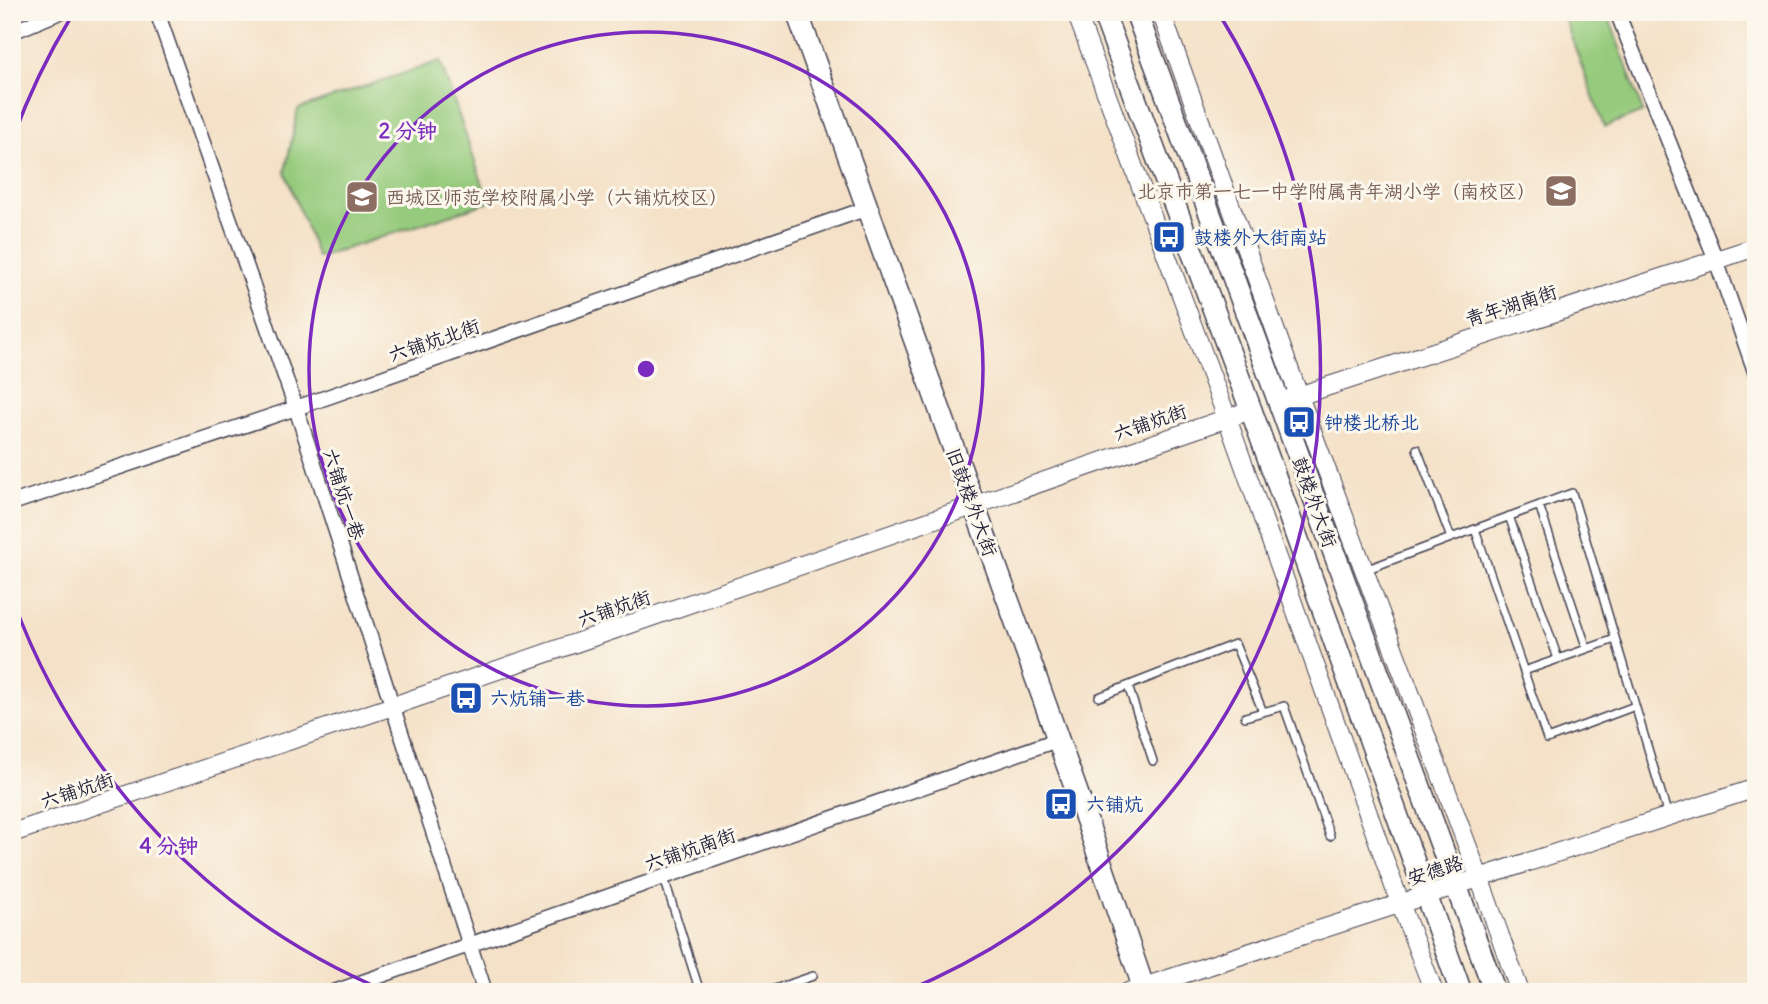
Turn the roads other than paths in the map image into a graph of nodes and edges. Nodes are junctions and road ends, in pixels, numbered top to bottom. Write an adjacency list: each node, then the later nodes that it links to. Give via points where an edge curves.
1 (60, 12): 9 (street)
2 (157, 12): 15 (street, 六铺炕一巷)
3 (797, 12): 10 (main road, 旧鼓楼外大街)
4 (1076, 12): 17 (street)
5 (1103, 12): 16 (main road, 鼓楼外大街)
6 (1136, 12): 14 (main road, 鼓楼外大街)
7 (1161, 12): 14 (street, 鼓楼外大街)
8 (1617, 12): 12 (street)
9 (12, 32)
10 (868, 208): 15 (street, 六铺炕北街); 21 (main road, 旧鼓楼外大街)
11 (1756, 247): 12 (street, 青年湖南街)
12 (1716, 260): 13 (street); 14 (street, 青年湖南街)
13 (1756, 374)
14 (1289, 400): 25 (street, 鼓楼外大街); 44 (main road, 鼓楼外大街)
15 (296, 408): 19 (street, 六铺炕北街); 32 (street, 六铺炕一巷)
16 (1251, 410): 17 (street, 六铺炕街); 45 (main road, 鼓楼外大街)
17 (1227, 418): 21 (street, 六铺炕街); 46 (street)
18 (1418, 449): 24 (lane)
19 (12, 503)
20 (1539, 505): 22 (lane); 26 (lane, via 1572,493); 27 (lane)
21 (974, 506): 32 (street, 六铺炕街); 36 (main road, 旧鼓楼外大街)
22 (1509, 516): 23 (lane); 28 (lane)
23 (1475, 529): 24 (lane); 29 (lane)
24 (1451, 538): 25 (lane)
25 (1364, 570): 42 (street, 鼓楼外大街)
26 (1615, 639): 27 (lane); 33 (lane)
27 (1587, 649): 28 (lane)
28 (1558, 659): 29 (lane)
29 (1524, 671): 33 (lane, via 1547,739)
30 (1128, 686): 31 (lane); 34 (lane, via 1234,644); 37 (lane)
31 (1099, 697)
32 (393, 706): 40 (street, 六铺炕街); 47 (street, 六铺炕一巷)
33 (1636, 706): 39 (lane)
34 (1262, 712): 35 (lane); 41 (lane, via 1284,706)
35 (1245, 717)
36 (1058, 740): 43 (street, 六铺炕南街); 50 (main road, 旧鼓楼外大街, via 1099,852)
37 (1153, 761)
38 (1756, 788): 39 (street, 安德路)
39 (1668, 816): 42 (street, 安德路)
40 (12, 833)
41 (1330, 836)
42 (1479, 877): 44 (street, 安德路); 58 (street, 鼓楼外大街)
43 (664, 878): 47 (street, 六铺炕南街); 49 (lane)
44 (1455, 886): 45 (street, 安德路); 57 (main road, 鼓楼外大街)
45 (1426, 895): 46 (street, 安德路); 56 (main road, 鼓楼外大街)
46 (1400, 903): 50 (street, 安德路); 55 (street)
47 (471, 946): 51 (street, 六铺炕南街); 52 (street, 六铺炕一巷)
48 (813, 976): 54 (lane)
49 (699, 989): 53 (lane)
50 (1139, 990)
51 (334, 992)
52 (485, 992)
53 (684, 992)
54 (766, 992)
55 (1434, 992)
56 (1461, 992)
57 (1495, 992)
58 (1520, 992)

